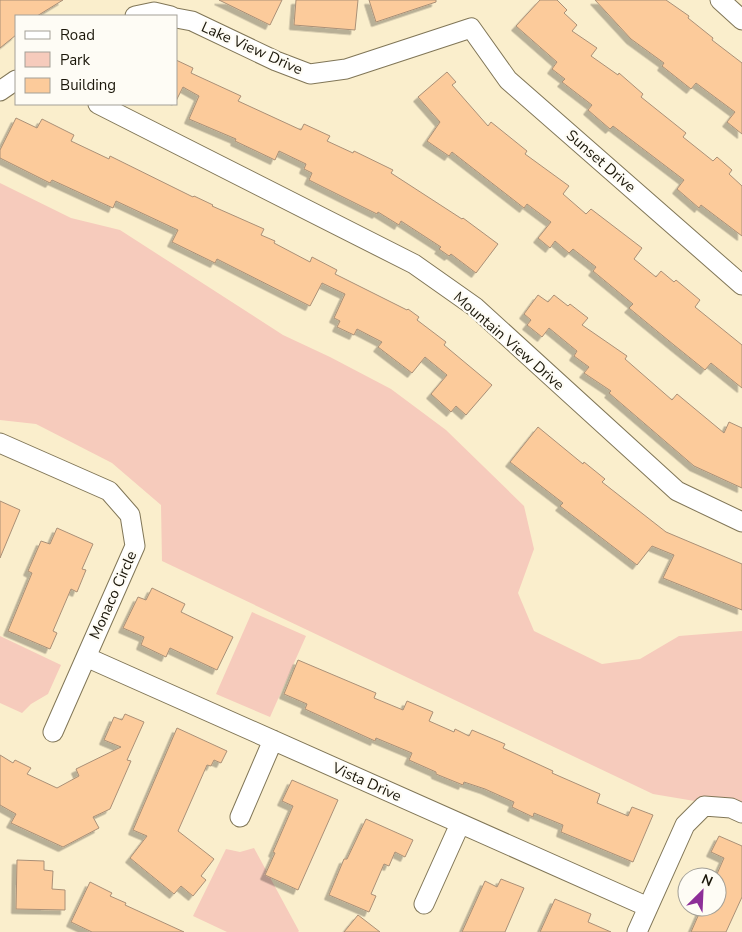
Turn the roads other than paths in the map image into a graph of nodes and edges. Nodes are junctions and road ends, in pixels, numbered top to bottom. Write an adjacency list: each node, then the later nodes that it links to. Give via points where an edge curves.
1 (720, 0): 5 (street)
2 (140, 15): 3 (street, via 154,12)
3 (167, 15)
4 (178, 18): 6 (street, Lake View Drive, via 192,21 310,74 346,69)
5 (742, 20)
6 (471, 28): 10 (street, Sunset Drive, via 508,80)
7 (15, 81): 8 (street)
8 (0, 91)
9 (100, 105): 12 (street, Mountain View Drive, via 414,264 474,307 678,491)
10 (742, 285)
11 (0, 443): 13 (street, Monaco Circle, via 109,491 130,515 136,546)
12 (742, 522)
13 (86, 657): 14 (street, Monaco Circle); 15 (street, Vista Drive)
14 (53, 732)
15 (273, 740): 17 (street); 18 (street, Vista Drive)
16 (742, 813): 20 (street, via 731,808 704,806 685,825)
17 (240, 817)
18 (460, 824): 19 (street); 20 (street, Vista Drive)
19 (424, 904)
20 (648, 908): 21 (street)
21 (637, 932)

